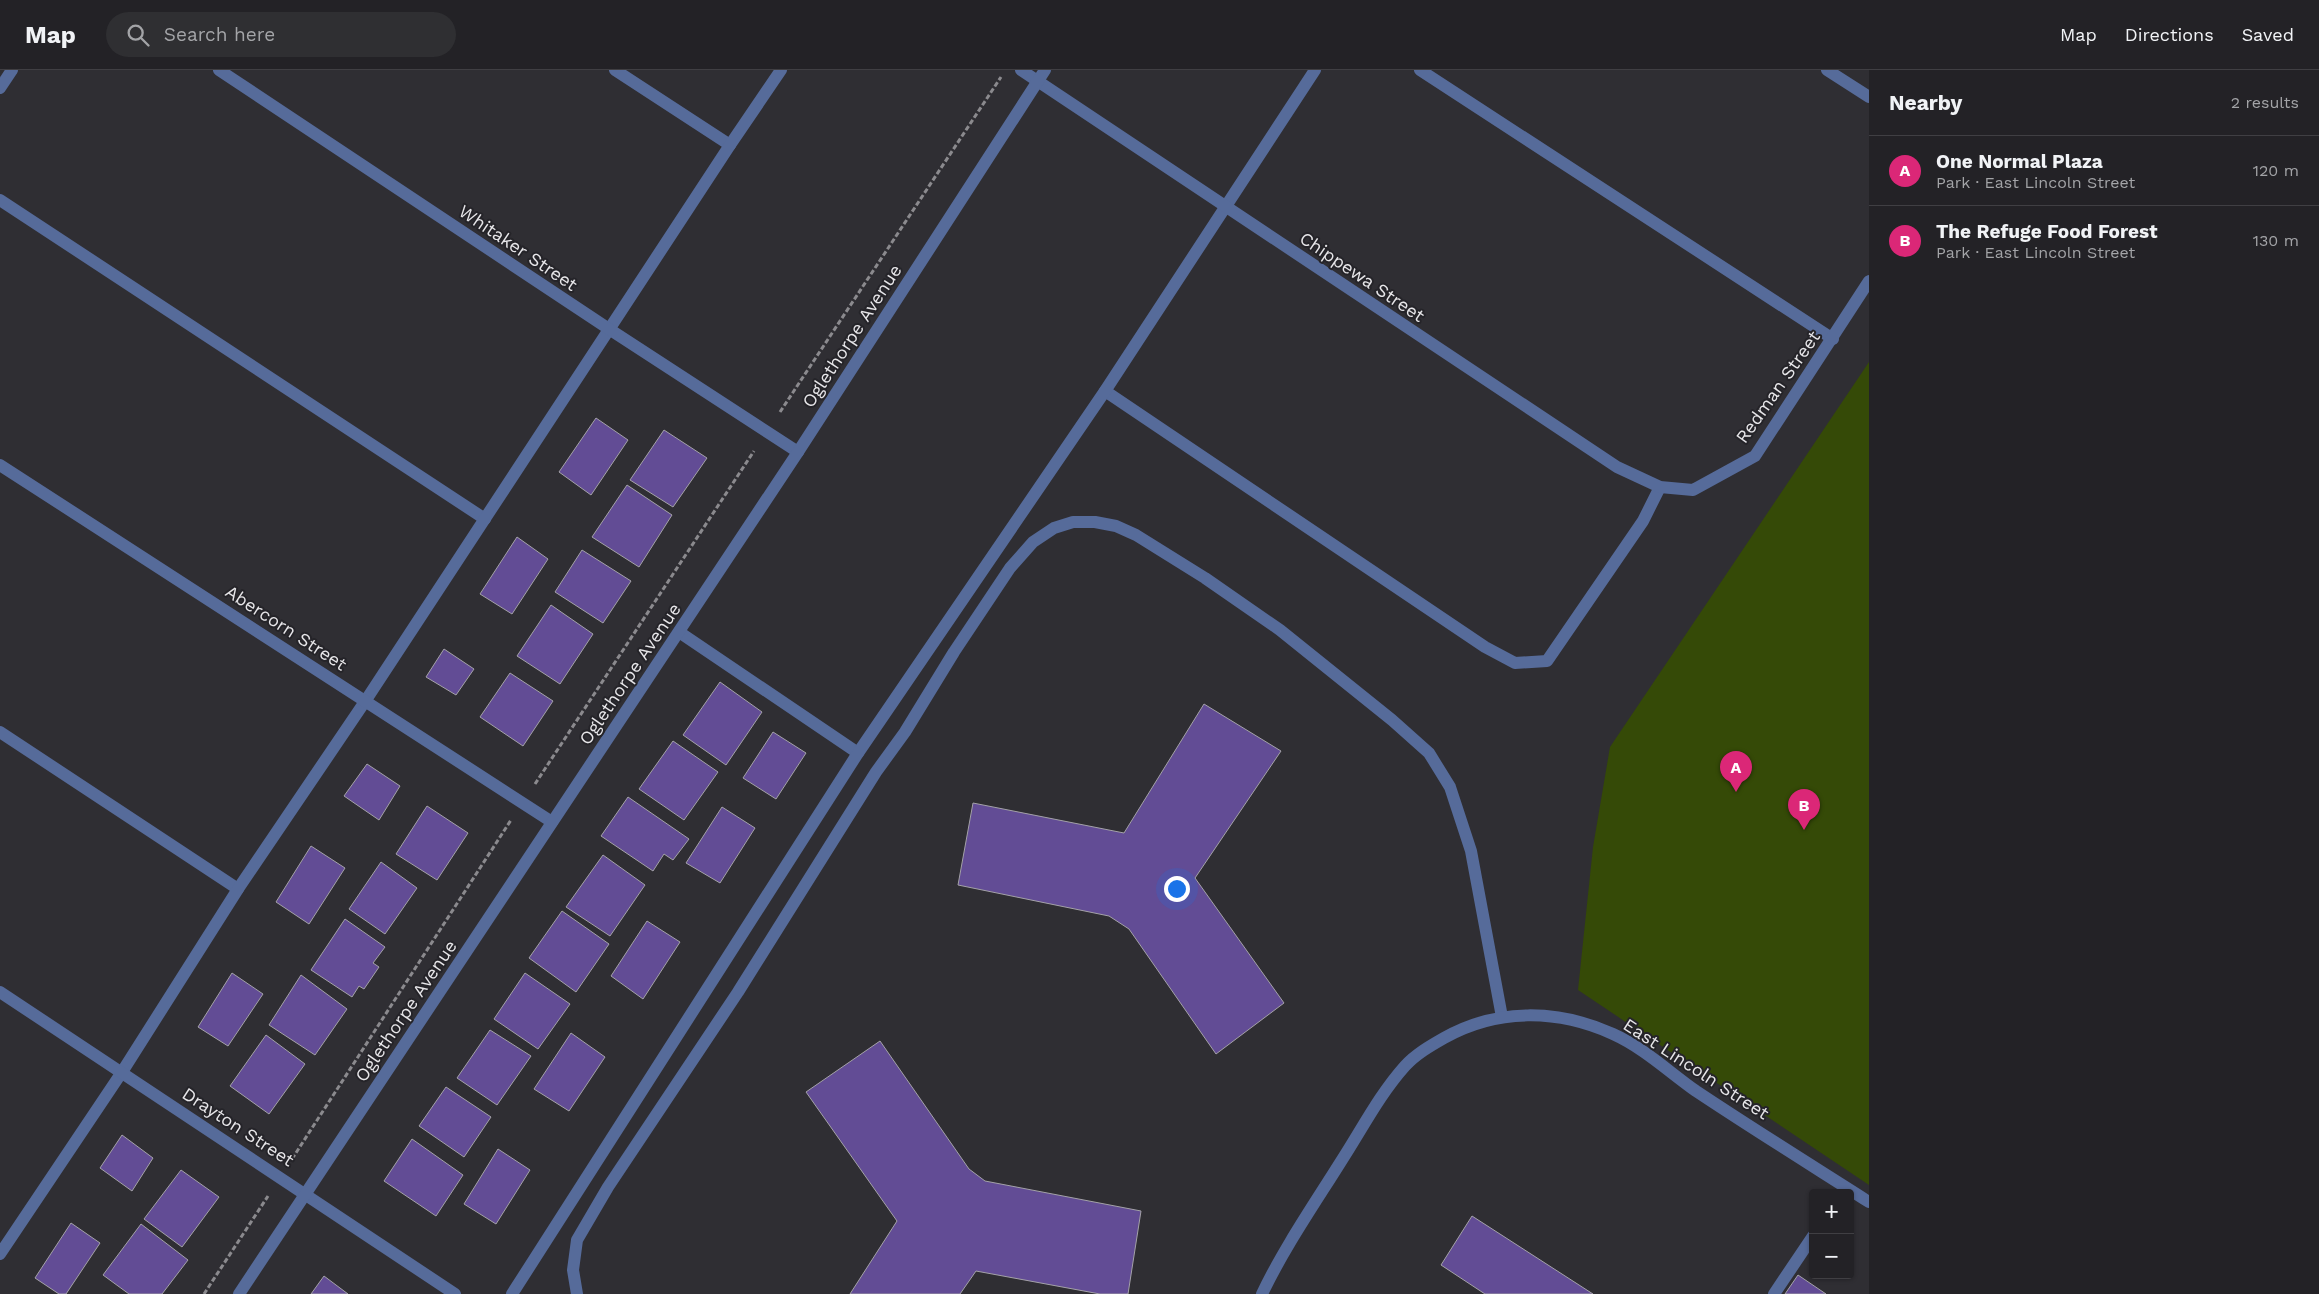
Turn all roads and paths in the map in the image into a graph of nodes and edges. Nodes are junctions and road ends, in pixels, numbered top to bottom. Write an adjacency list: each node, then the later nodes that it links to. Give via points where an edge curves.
1 (12, 70): 11 (street)
2 (219, 70): 17 (street, Whitaker Street)
3 (615, 70): 13 (street)
4 (782, 70): 13 (street)
5 (1006, 70): 20 (path, Oglethorpe Avenue)
6 (1021, 70): 10 (street, Chippewa Street)
7 (1315, 70): 15 (street)
8 (1420, 70): 18 (street)
9 (1827, 70): 12 (street)
10 (1041, 76): 15 (street, Chippewa Street); 21 (street, Oglethorpe Avenue)
11 (0, 88)
12 (1869, 97)
13 (730, 145): 17 (street)
14 (0, 200): 26 (street)
15 (1226, 208): 19 (street); 24 (street, Chippewa Street, via 1617,467)
16 (1869, 281): 18 (street, Redman Street)
17 (608, 329): 21 (street, Whitaker Street); 26 (street)
18 (1833, 339): 25 (street, Redman Street, via 1755,456)
19 (1105, 391): 24 (street, via 1515,663 1548,661 1643,521); 30 (street)
20 (782, 409)
21 (798, 452): 27 (street, Oglethorpe Avenue)
22 (746, 463): 31 (path, Oglethorpe Avenue)
23 (0, 465): 28 (street, Abercorn Street)
24 (1660, 487): 25 (street, Chippewa Street)
25 (1693, 490)
26 (485, 519): 28 (street)
27 (679, 632): 30 (street); 32 (street, Oglethorpe Avenue)
28 (366, 700): 32 (street, Abercorn Street); 34 (street)
29 (0, 732): 34 (street)
30 (858, 753): 48 (street)
31 (537, 781)
32 (552, 822): 40 (street, Oglethorpe Avenue)
33 (501, 835): 38 (path, Oglethorpe Avenue)
34 (238, 889): 37 (street)
35 (0, 992): 37 (street, Drayton Street)
36 (1502, 1017): 39 (street, East Lincoln Street, via 1536,1014 1590,1024 1615,1035); 49 (street, via 1471,851 1450,787 1428,753 1280,630 1198,574 1116,526 1095,522 1067,524 1054,528 1033,542 1010,568 876,772 738,992 608,1186 577,1240 573,1270); 50 (street, East Lincoln Street, via 1464,1027 1424,1049 1405,1066 1294,1236)
37 (122, 1072): 38 (street, Drayton Street); 44 (street)
38 (280, 1177): 40 (street, Drayton Street); 45 (path, Oglethorpe Avenue)
39 (1843, 1189)
40 (306, 1193): 46 (street, Oglethorpe Avenue); 47 (street, Drayton Street)
41 (1854, 1195): 42 (street, East Lincoln Street)
42 (1869, 1202)
43 (1809, 1242): 51 (street)
44 (0, 1254)
45 (204, 1294)
46 (239, 1294)
47 (455, 1294)
48 (512, 1294)
49 (577, 1294)
50 (1262, 1294)
51 (1774, 1294)

